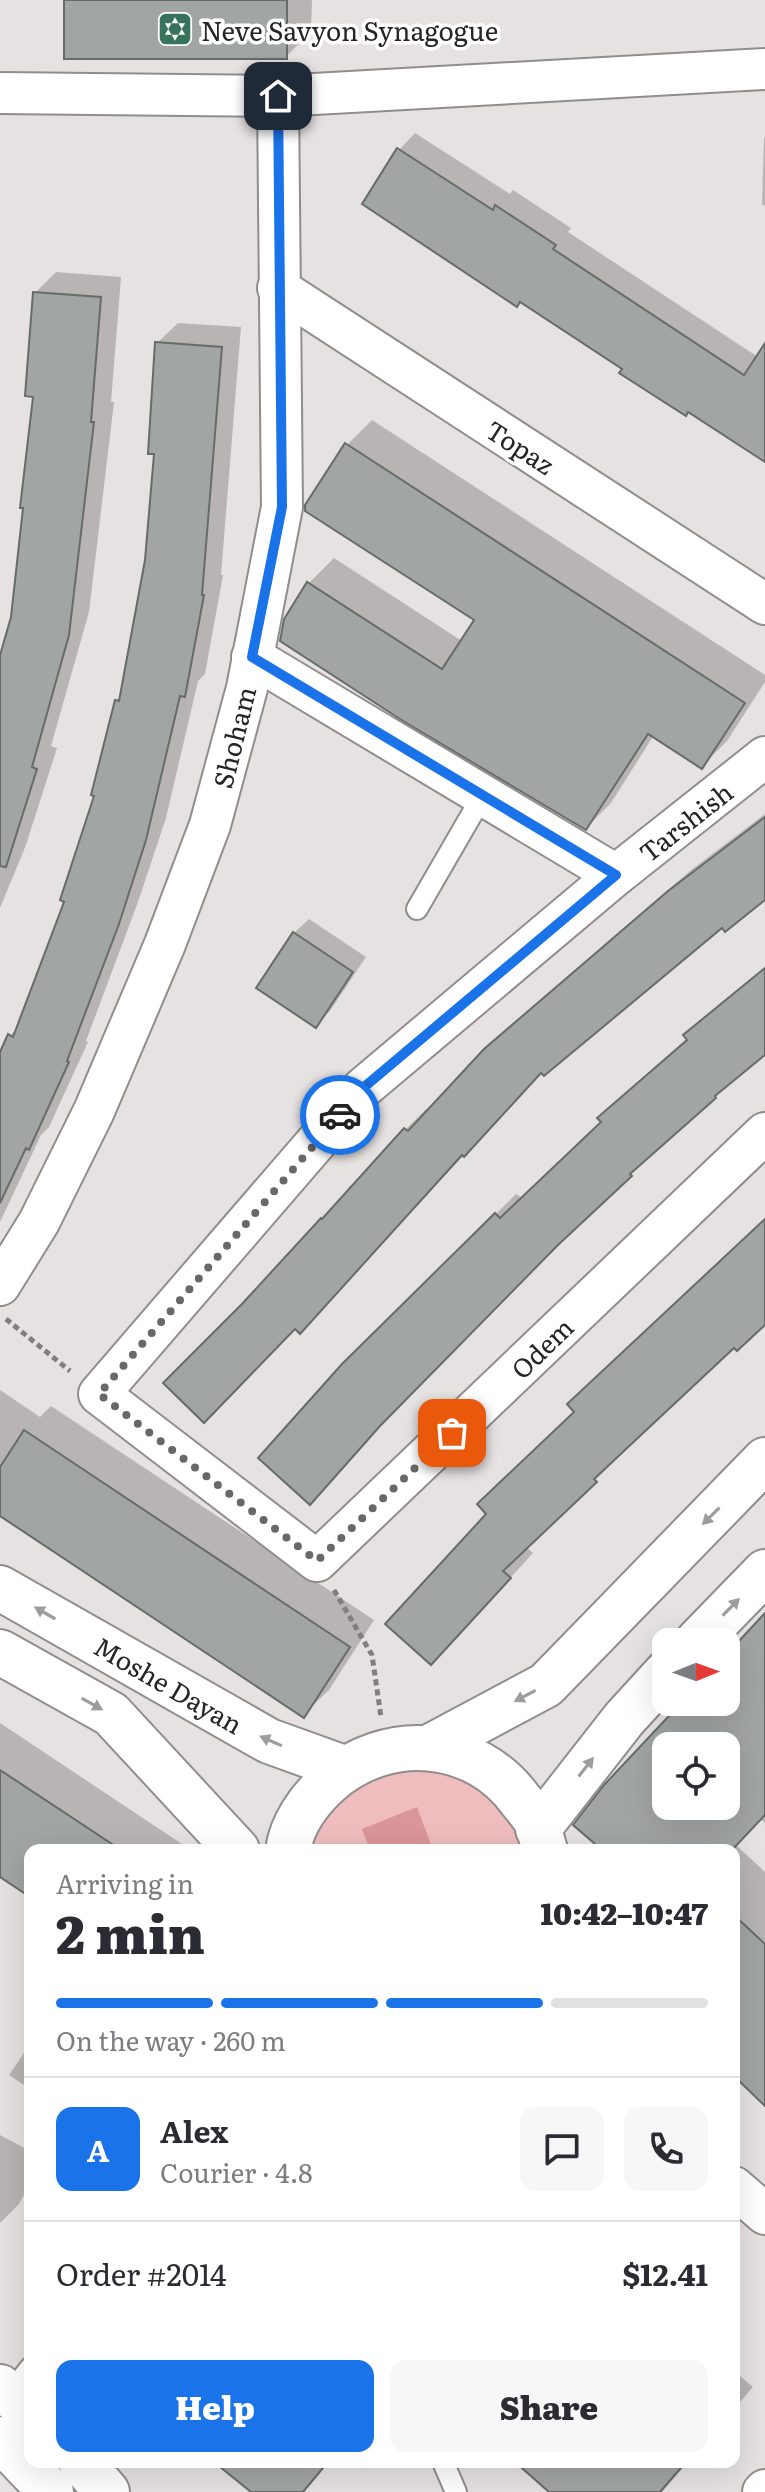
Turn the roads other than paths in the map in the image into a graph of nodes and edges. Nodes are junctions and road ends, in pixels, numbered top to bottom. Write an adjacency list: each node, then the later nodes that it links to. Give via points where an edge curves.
1 (765, 69): 3 (street)
2 (0, 93): 3 (street)
3 (278, 96): 4 (street, Shoham)
4 (278, 288): 5 (street, Topaz); 6 (street, Shoham, via 282,507)
5 (765, 604)
6 (252, 657): 8 (street); 12 (street, Shoham, via 210,825 165,944 94,1111 39,1222)
7 (765, 757): 9 (street, Tarshish)
8 (483, 795): 9 (street); 10 (lane)
9 (616, 875): 14 (street, Tarshish, via 363,1088 99,1394)
10 (417, 909)
11 (765, 1133): 14 (street, Odem)
12 (0, 1285)
13 (765, 1460): 20 (street, one-way to 20, via 546,1685)
14 (317, 1561)
15 (765, 1572): 17 (street, one-way to 15)
16 (0, 1588): 21 (street, Moshe Dayan, one-way to 16, via 269,1741)
17 (711, 1628)
18 (0, 1652): 23 (street, one-way to 23, via 111,1714)
19 (652, 1688): 22 (street, one-way to 19, via 624,1719)
20 (430, 1747): 21 (street, via 385,1750); 22 (street, via 473,1759 510,1785 536,1820)
21 (344, 1768): 24 (street, via 311,1799)
22 (541, 1839)
23 (231, 1844)
24 (289, 1844)
25 (740, 2192): 26 (street)
26 (765, 2214)
27 (0, 2439): 28 (street)
28 (24, 2464)
29 (28, 2468): 32 (street)
30 (86, 2468): 33 (street)
31 (446, 2468): 34 (lane)
32 (51, 2492)
33 (107, 2492)
34 (456, 2492)

